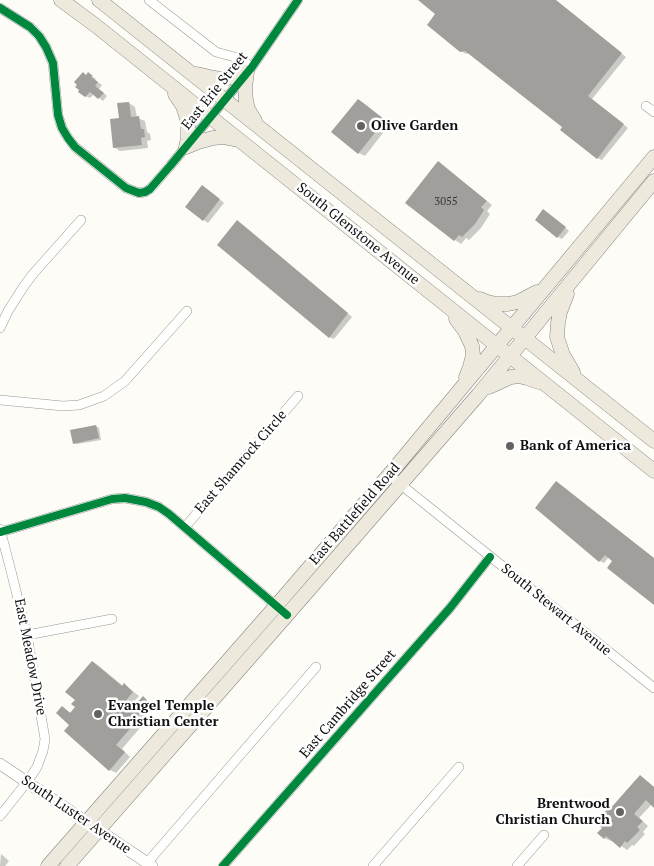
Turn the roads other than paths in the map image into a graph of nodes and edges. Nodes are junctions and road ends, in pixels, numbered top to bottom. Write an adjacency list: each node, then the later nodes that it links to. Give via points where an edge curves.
1 (61, 0): 8 (main road, South Glenstone Avenue)
2 (98, 0): 7 (main road, South Glenstone Avenue)
3 (150, 0): 6 (street, via 216,52 238,58)
4 (298, 0): 6 (street, East Erie Street)
5 (0, 8): 15 (street, East Erie Street, via 30,27 46,46 52,63 58,115 68,138 126,188 135,192 152,188)
6 (249, 70): 7 (main road, via 223,79); 9 (street, East Erie Street); 13 (main road, via 246,101)
7 (190, 72): 9 (main road, South Glenstone Avenue)
8 (159, 76): 12 (main road, South Glenstone Avenue); 15 (main road, via 179,99 186,113 189,130)
9 (225, 100): 12 (street, East Erie Street); 13 (main road, South Glenstone Avenue)
10 (646, 106): 11 (street)
11 (654, 112)
12 (210, 117): 14 (main road, South Glenstone Avenue); 15 (street, East Erie Street)
13 (258, 126): 21 (main road, South Glenstone Avenue)
14 (241, 141): 15 (main road, via 213,138); 22 (main road, South Glenstone Avenue)
15 (186, 147)
16 (654, 156): 20 (main road, East Battlefield Road)
17 (654, 181): 19 (main road, East Battlefield Road)
18 (82, 220): 24 (street, via 33,274)
19 (575, 278): 26 (main road, East Battlefield Road); 30 (main road, via 560,312 557,337 563,355)
20 (547, 284): 21 (main road, via 527,298 508,304 487,302); 25 (main road, East Battlefield Road)
21 (468, 293): 25 (main road, South Glenstone Avenue)
22 (450, 307): 27 (main road, South Glenstone Avenue); 31 (main road, via 472,346 473,355)
23 (187, 311): 34 (street, via 125,381 104,396 79,405 63,406)
24 (0, 328)
25 (512, 328): 26 (main road, South Glenstone Avenue); 27 (main road, East Battlefield Road)
26 (525, 338): 28 (main road, East Battlefield Road); 30 (main road, South Glenstone Avenue)
27 (497, 345): 28 (main road, South Glenstone Avenue); 31 (main road, East Battlefield Road)
28 (511, 356): 29 (main road, South Glenstone Avenue); 32 (main road, East Battlefield Road)
29 (544, 383): 32 (main road, via 519,376 510,377); 36 (main road, South Glenstone Avenue)
30 (581, 383): 35 (main road, South Glenstone Avenue)
31 (462, 388): 37 (main road, East Battlefield Road)
32 (478, 395): 38 (main road, East Battlefield Road)
33 (298, 396): 39 (street, East Shamrock Circle)
34 (0, 400)
35 (654, 442)
36 (654, 471)
37 (389, 475): 38 (street, South Stewart Avenue); 42 (main road, East Battlefield Road)
38 (400, 484): 41 (street, South Stewart Avenue); 43 (main road, East Battlefield Road)
39 (185, 527): 40 (street, via 159,508 125,498 106,500); 42 (street)
40 (1, 531): 45 (street, East Meadow Drive)
41 (490, 557): 47 (street, South Stewart Avenue); 57 (street, East Cambridge Street, via 450,608)
42 (276, 606): 43 (street); 52 (main road, East Battlefield Road)
43 (287, 616): 52 (main road, East Battlefield Road)
44 (112, 619): 45 (street)
45 (27, 635): 50 (street, East Meadow Drive, via 45,739 40,762)
46 (316, 667): 54 (street)
47 (654, 688)
48 (0, 764): 50 (street, South Luster Avenue)
49 (459, 768): 58 (street)
50 (27, 782): 51 (street, East Meadow Drive); 52 (street, South Luster Avenue)
51 (0, 816)
52 (93, 826): 54 (street, South Luster Avenue); 55 (main road, East Battlefield Road); 56 (main road, East Battlefield Road)
53 (544, 835): 59 (street)
54 (149, 864)
55 (48, 866)
56 (67, 866)
57 (223, 866)
58 (373, 866)
59 (517, 866)

